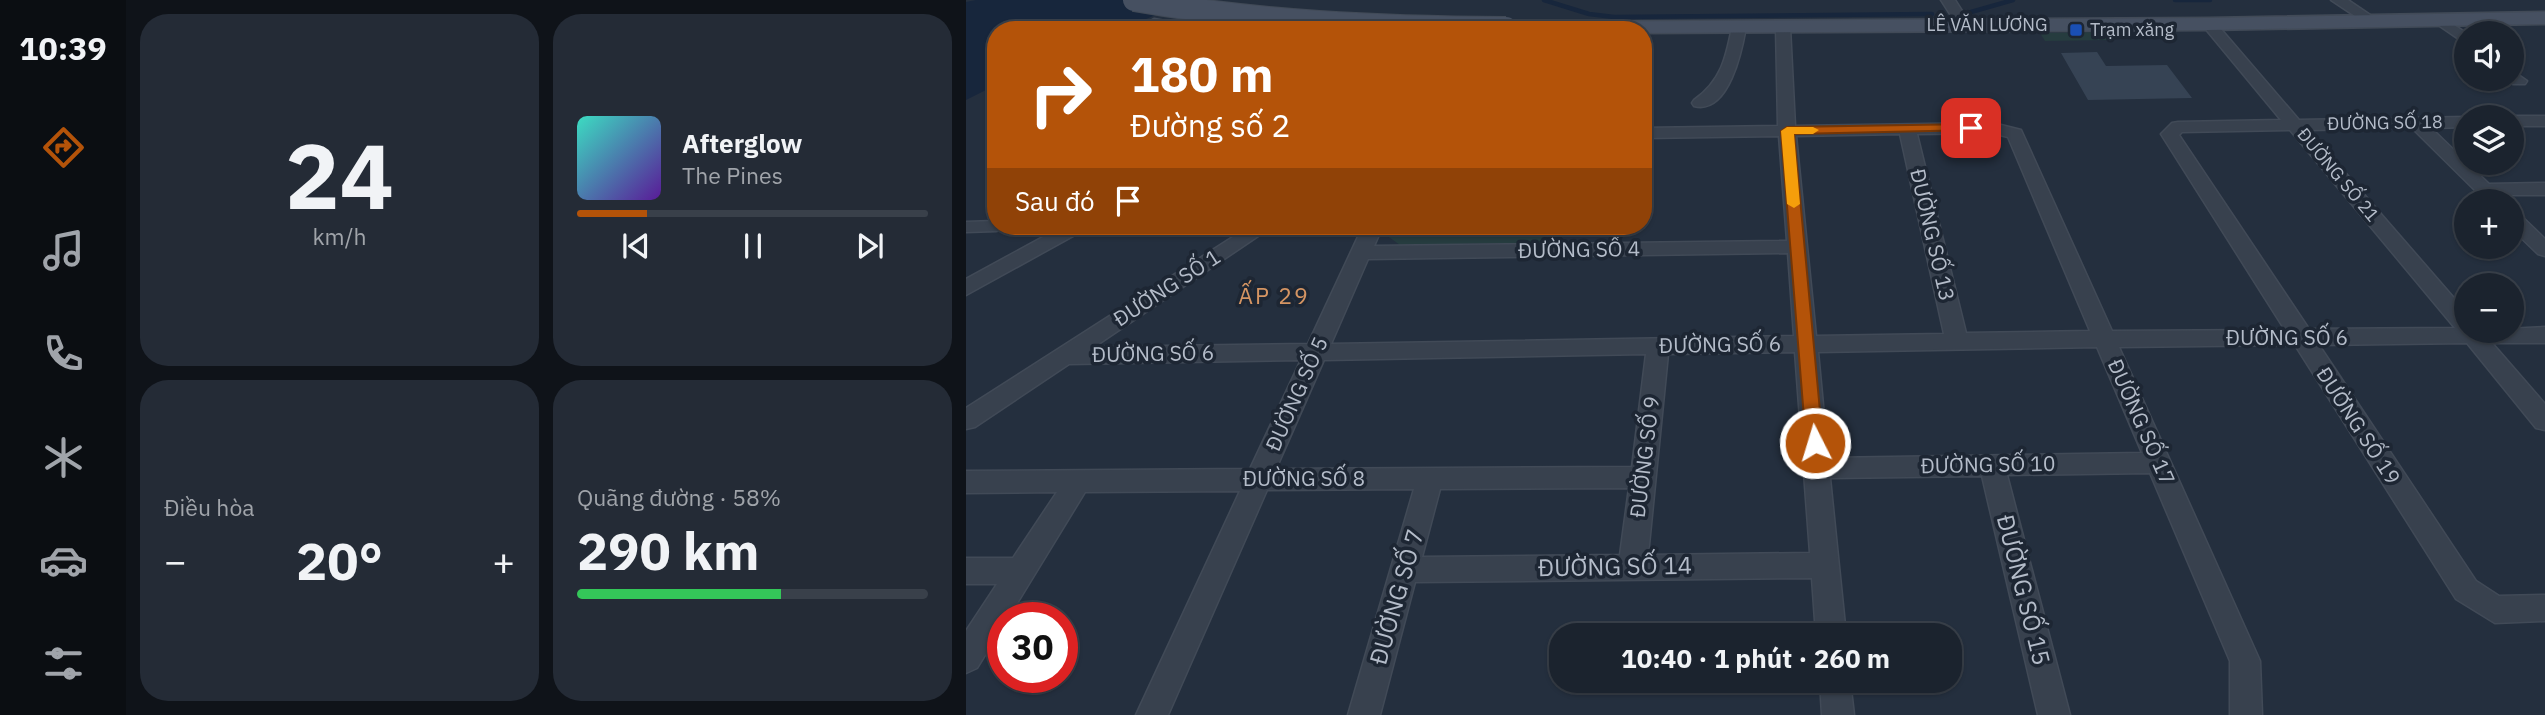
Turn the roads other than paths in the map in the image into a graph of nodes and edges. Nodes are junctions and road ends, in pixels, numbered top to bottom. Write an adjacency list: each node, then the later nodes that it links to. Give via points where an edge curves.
1 (1134, 0): 7 (main road, LÊ VĂN LƯƠNG, bridge)
2 (2338, 0): 9 (street)
3 (1945, 2): 11 (street)
4 (2545, 18): 5 (main road, LÊ VĂN LƯƠNG)
5 (2439, 19): 9 (main road, LÊ VĂN LƯƠNG); 15 (street)
6 (1248, 21): 8 (street, LÊ VĂN LƯƠNG, via 1268,12)
7 (1292, 21)
8 (1471, 21)
9 (2372, 21): 10 (main road, LÊ VĂN LƯƠNG)
10 (2210, 24): 11 (main road, LÊ VĂN LƯƠNG); 21 (street, ĐƯỜNG SỐ 21)
11 (1956, 25): 13 (main road, LÊ VĂN LƯƠNG)
12 (1739, 27): 13 (main road, LÊ VĂN LƯƠNG); 14 (main road, LÊ VĂN LƯƠNG); 16 (street, via 1727,76 1716,93)
13 (1783, 27): 24 (street)
14 (1652, 29)
15 (2454, 31)
16 (1700, 103)
17 (2524, 121): 18 (street)
18 (2545, 121)
19 (2415, 122): 20 (street, ĐƯỜNG SỐ 18); 21 (street, ĐƯỜNG SỐ 18); 26 (street)
20 (2454, 122)
21 (2294, 124): 22 (street, ĐƯỜNG SỐ 18); 39 (street, ĐƯỜNG SỐ 21)
22 (2178, 127): 43 (street, ĐƯỜNG SỐ 19, via 2170,134)
23 (1907, 129): 24 (street); 44 (street, ĐƯỜNG SỐ 17, via 1993,128 2015,134); 45 (street, ĐƯỜNG SỐ 13)
24 (1787, 131): 25 (street); 35 (street)
25 (1652, 132)
26 (2483, 189)
27 (2545, 189): 28 (street)
28 (2524, 192)
29 (987, 226): 30 (lane)
30 (966, 227)
31 (2524, 230): 36 (street)
32 (1061, 235): 38 (street)
33 (1249, 235): 50 (street, ĐƯỜNG SỐ 1)
34 (1369, 235): 37 (street, ĐƯỜNG SỐ 5)
35 (1798, 247): 37 (street, ĐƯỜNG SỐ 4); 47 (street)
36 (2545, 250)
37 (1360, 253): 49 (street, ĐƯỜNG SỐ 5)
38 (966, 288)
39 (2454, 312)
40 (2454, 332): 43 (street, ĐƯỜNG SỐ 6)
41 (2524, 334): 42 (street, ĐƯỜNG SỐ 6)
42 (2545, 335)
43 (2301, 338): 44 (street, ĐƯỜNG SỐ 6); 66 (street, ĐƯỜNG SỐ 19, via 2466,590 2495,610)
44 (2104, 339): 45 (street, ĐƯỜNG SỐ 6); 53 (street, ĐƯỜNG SỐ 17)
45 (1957, 341): 47 (street, ĐƯỜNG SỐ 6)
46 (2480, 343): 52 (street, ĐƯỜNG SỐ 21)
47 (1806, 344): 48 (street, ĐƯỜNG SỐ 6); 55 (street)
48 (1658, 346): 49 (street, ĐƯỜNG SỐ 6); 56 (street, ĐƯỜNG SỐ 9)
49 (1316, 352): 50 (street, ĐƯỜNG SỐ 6); 58 (street, ĐƯỜNG SỐ 5)
50 (1063, 356): 51 (street, ĐƯỜNG SỐ 1)
51 (966, 420)
52 (2545, 421)
53 (2158, 463): 54 (street, ĐƯỜNG SỐ 10); 74 (street, ĐƯỜNG SỐ 17, via 2245,661)
54 (1992, 466): 55 (street, ĐƯỜNG SỐ 10); 73 (street, ĐƯỜNG SỐ 15)
55 (1817, 468): 61 (street)
56 (1642, 477): 57 (street, ĐƯỜNG SỐ 8); 62 (street, ĐƯỜNG SỐ 9)
57 (1430, 478): 58 (street, ĐƯỜNG SỐ 8); 63 (street, ĐƯỜNG SỐ 7)
58 (1258, 480): 59 (street, ĐƯỜNG SỐ 8); 70 (street, ĐƯỜNG SỐ 5)
59 (1078, 481): 60 (street, ĐƯỜNG SỐ 8); 65 (street)
60 (966, 482)
61 (1825, 565): 62 (street, ĐƯỜNG SỐ 14); 67 (street)
62 (1633, 567): 63 (street, ĐƯỜNG SỐ 14)
63 (1405, 570): 71 (street, ĐƯỜNG SỐ 7)
64 (966, 571): 65 (street)
65 (1021, 572): 68 (street)
66 (2545, 608)
67 (1830, 623)
68 (966, 658)
69 (1836, 693): 72 (street)
70 (1152, 715)
71 (1363, 715)
72 (1838, 715)
73 (2054, 715)
74 (2246, 715)

